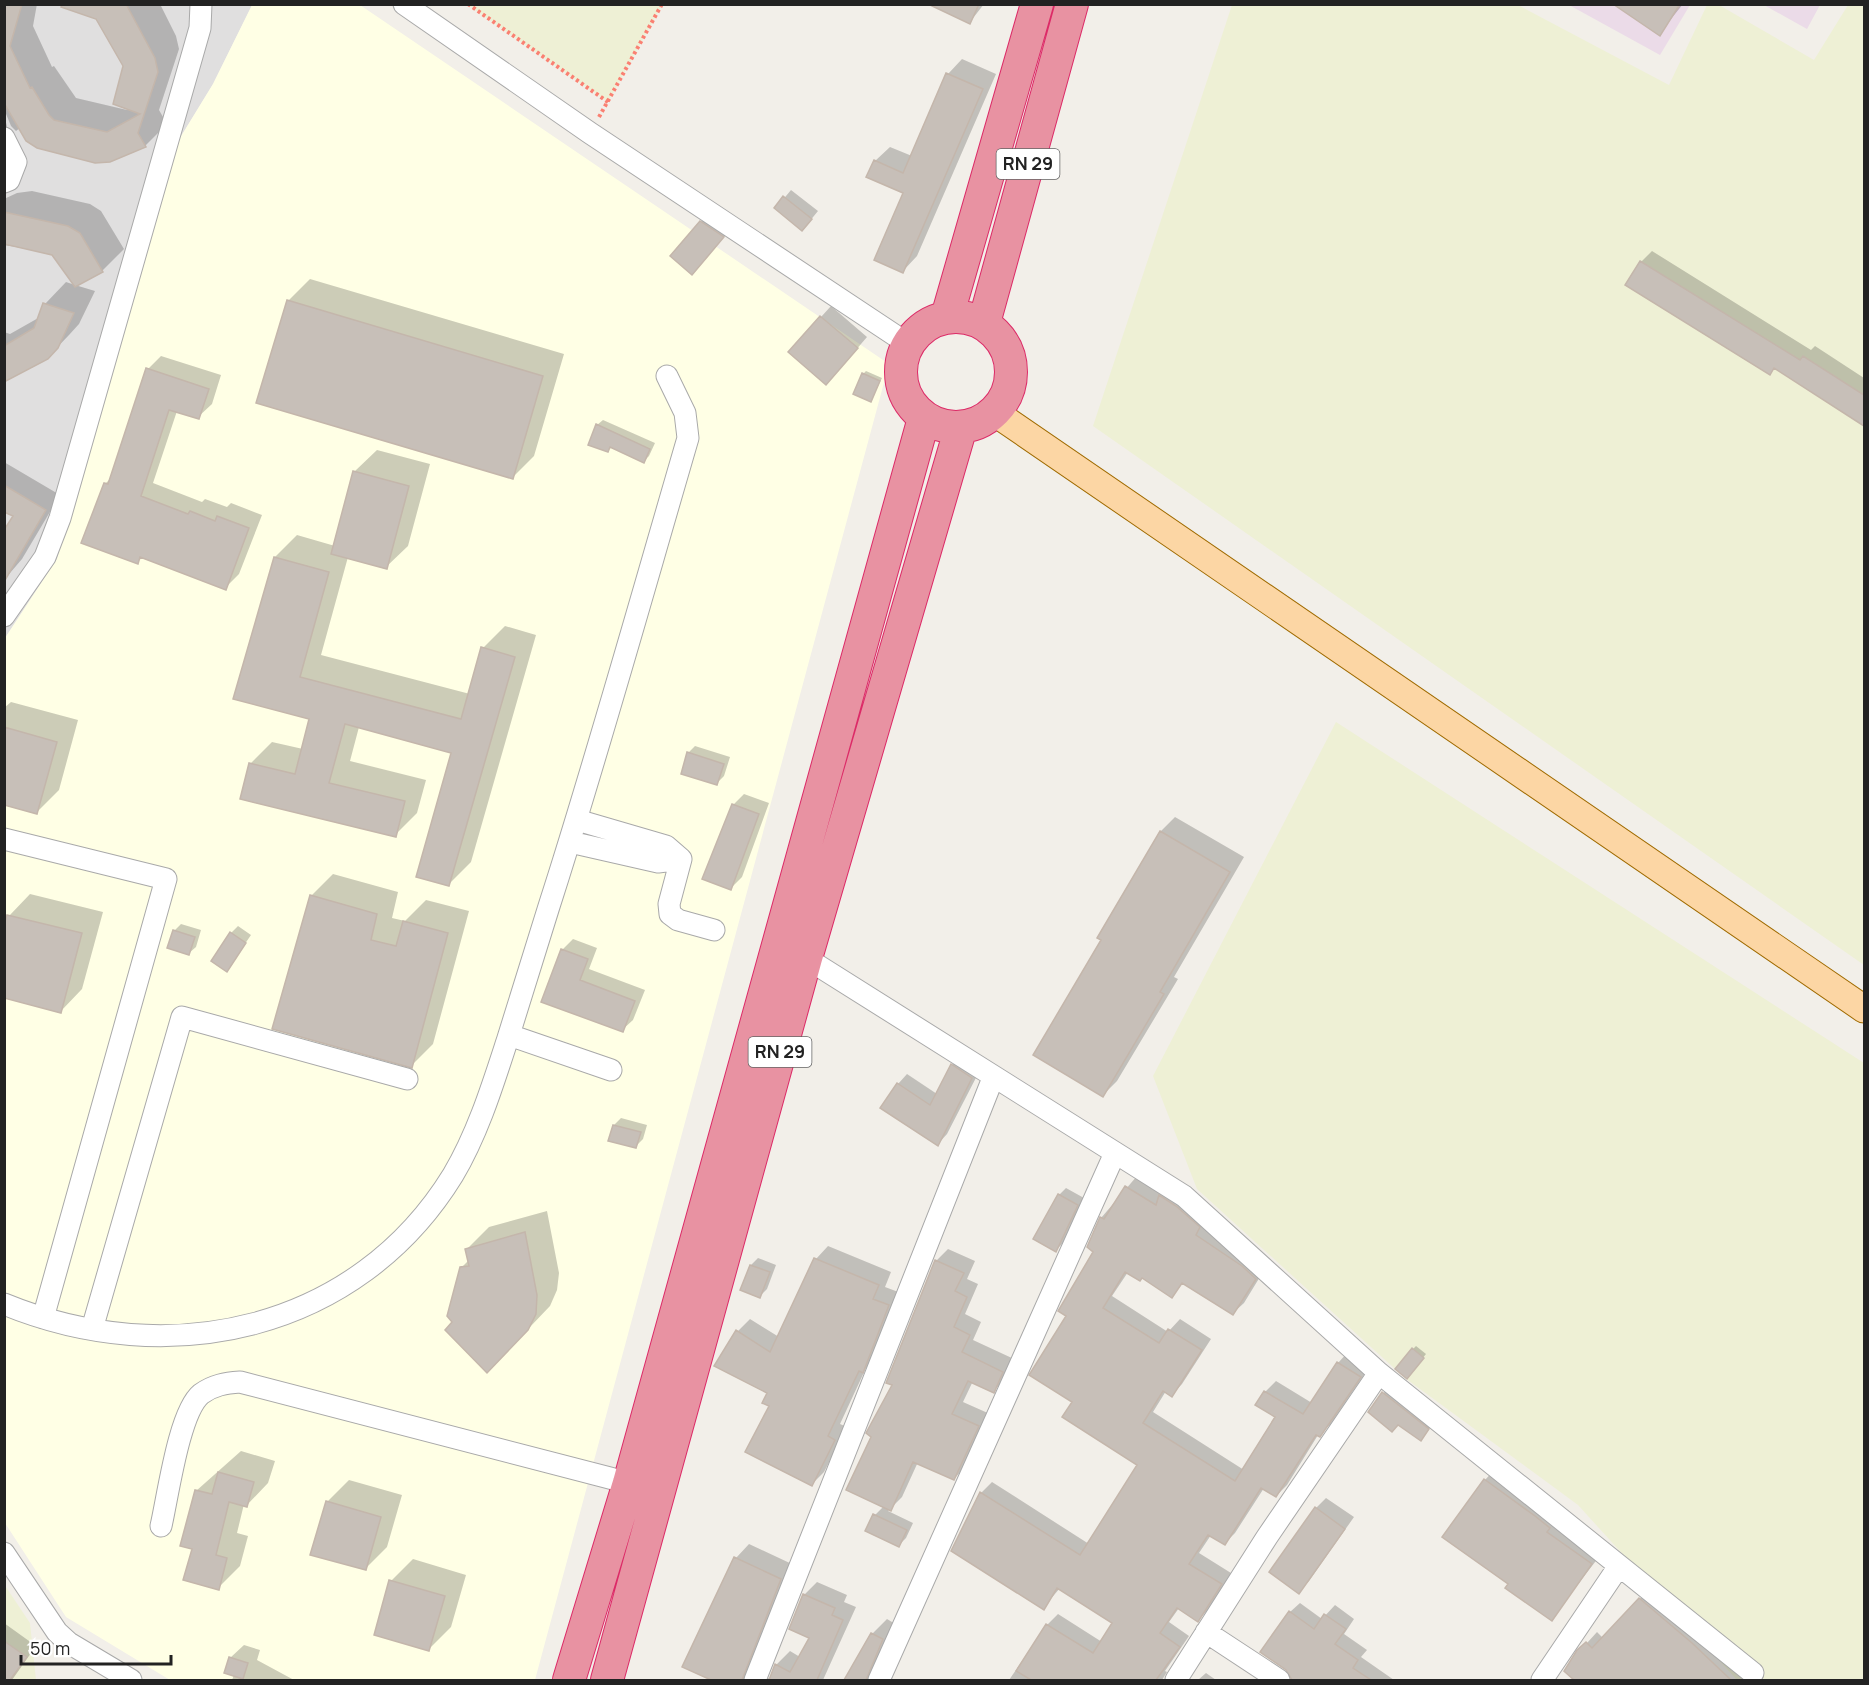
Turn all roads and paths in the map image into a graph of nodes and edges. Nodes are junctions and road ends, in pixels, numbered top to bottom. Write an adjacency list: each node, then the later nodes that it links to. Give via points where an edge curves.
1 (201, 4): 18 (street, via 200,28 60,518 45,557)
2 (404, 4): 8 (street)
3 (468, 4): 7 (path)
4 (662, 4): 7 (path)
5 (1037, 4): 11 (highway, RN 29)
6 (1072, 4): 12 (highway, RN 29)
7 (608, 102): 8 (path)
8 (590, 133): 13 (street)
9 (4, 138): 10 (street, via 16,162 9,180)
10 (4, 182)
11 (947, 317): 12 (highway, via 966,317); 13 (highway, via 924,326)
12 (984, 324): 15 (highway, via 1002,341 1011,365 1008,391)
13 (908, 344): 16 (highway, via 900,367 903,390)
14 (667, 376): 19 (street, via 685,413 688,438)
15 (994, 412): 17 (highway); 25 (main road)
16 (924, 418): 17 (highway, via 948,427); 35 (highway)
17 (962, 427): 24 (highway, RN 29)
18 (4, 616)
19 (577, 820): 21 (street); 22 (street, via 666,846)
20 (4, 839): 32 (street, via 166,879)
21 (570, 842): 22 (street, via 658,862); 26 (street)
22 (681, 859): 23 (street, via 670,914)
23 (714, 930)
24 (806, 958): 28 (street); 43 (highway, RN 29)
25 (1864, 1009)
26 (509, 1035): 27 (street); 33 (street, via 491,1090 453,1175 419,1219 373,1266 337,1292 282,1317 225,1331 152,1336)
27 (611, 1071)
28 (993, 1078): 30 (street); 44 (street)
29 (407, 1079): 33 (street, via 182,1017)
30 (1115, 1153): 34 (street, via 1184,1196); 45 (street)
31 (4, 1304): 32 (street)
32 (43, 1318): 33 (street)
33 (92, 1329)
34 (1379, 1373): 38 (street); 39 (street)
35 (629, 1483): 36 (street, via 240,1382 218,1384 200,1395 186,1413); 42 (highway)
36 (161, 1526)
37 (4, 1552): 41 (street, via 57,1632)
38 (1619, 1566): 40 (street); 48 (street)
39 (1206, 1632): 46 (street); 47 (street)
40 (1753, 1673)
41 (131, 1680)
42 (570, 1680)
43 (607, 1680)
44 (755, 1680)
45 (879, 1680)
46 (1176, 1680)
47 (1279, 1680)
48 (1542, 1680)

